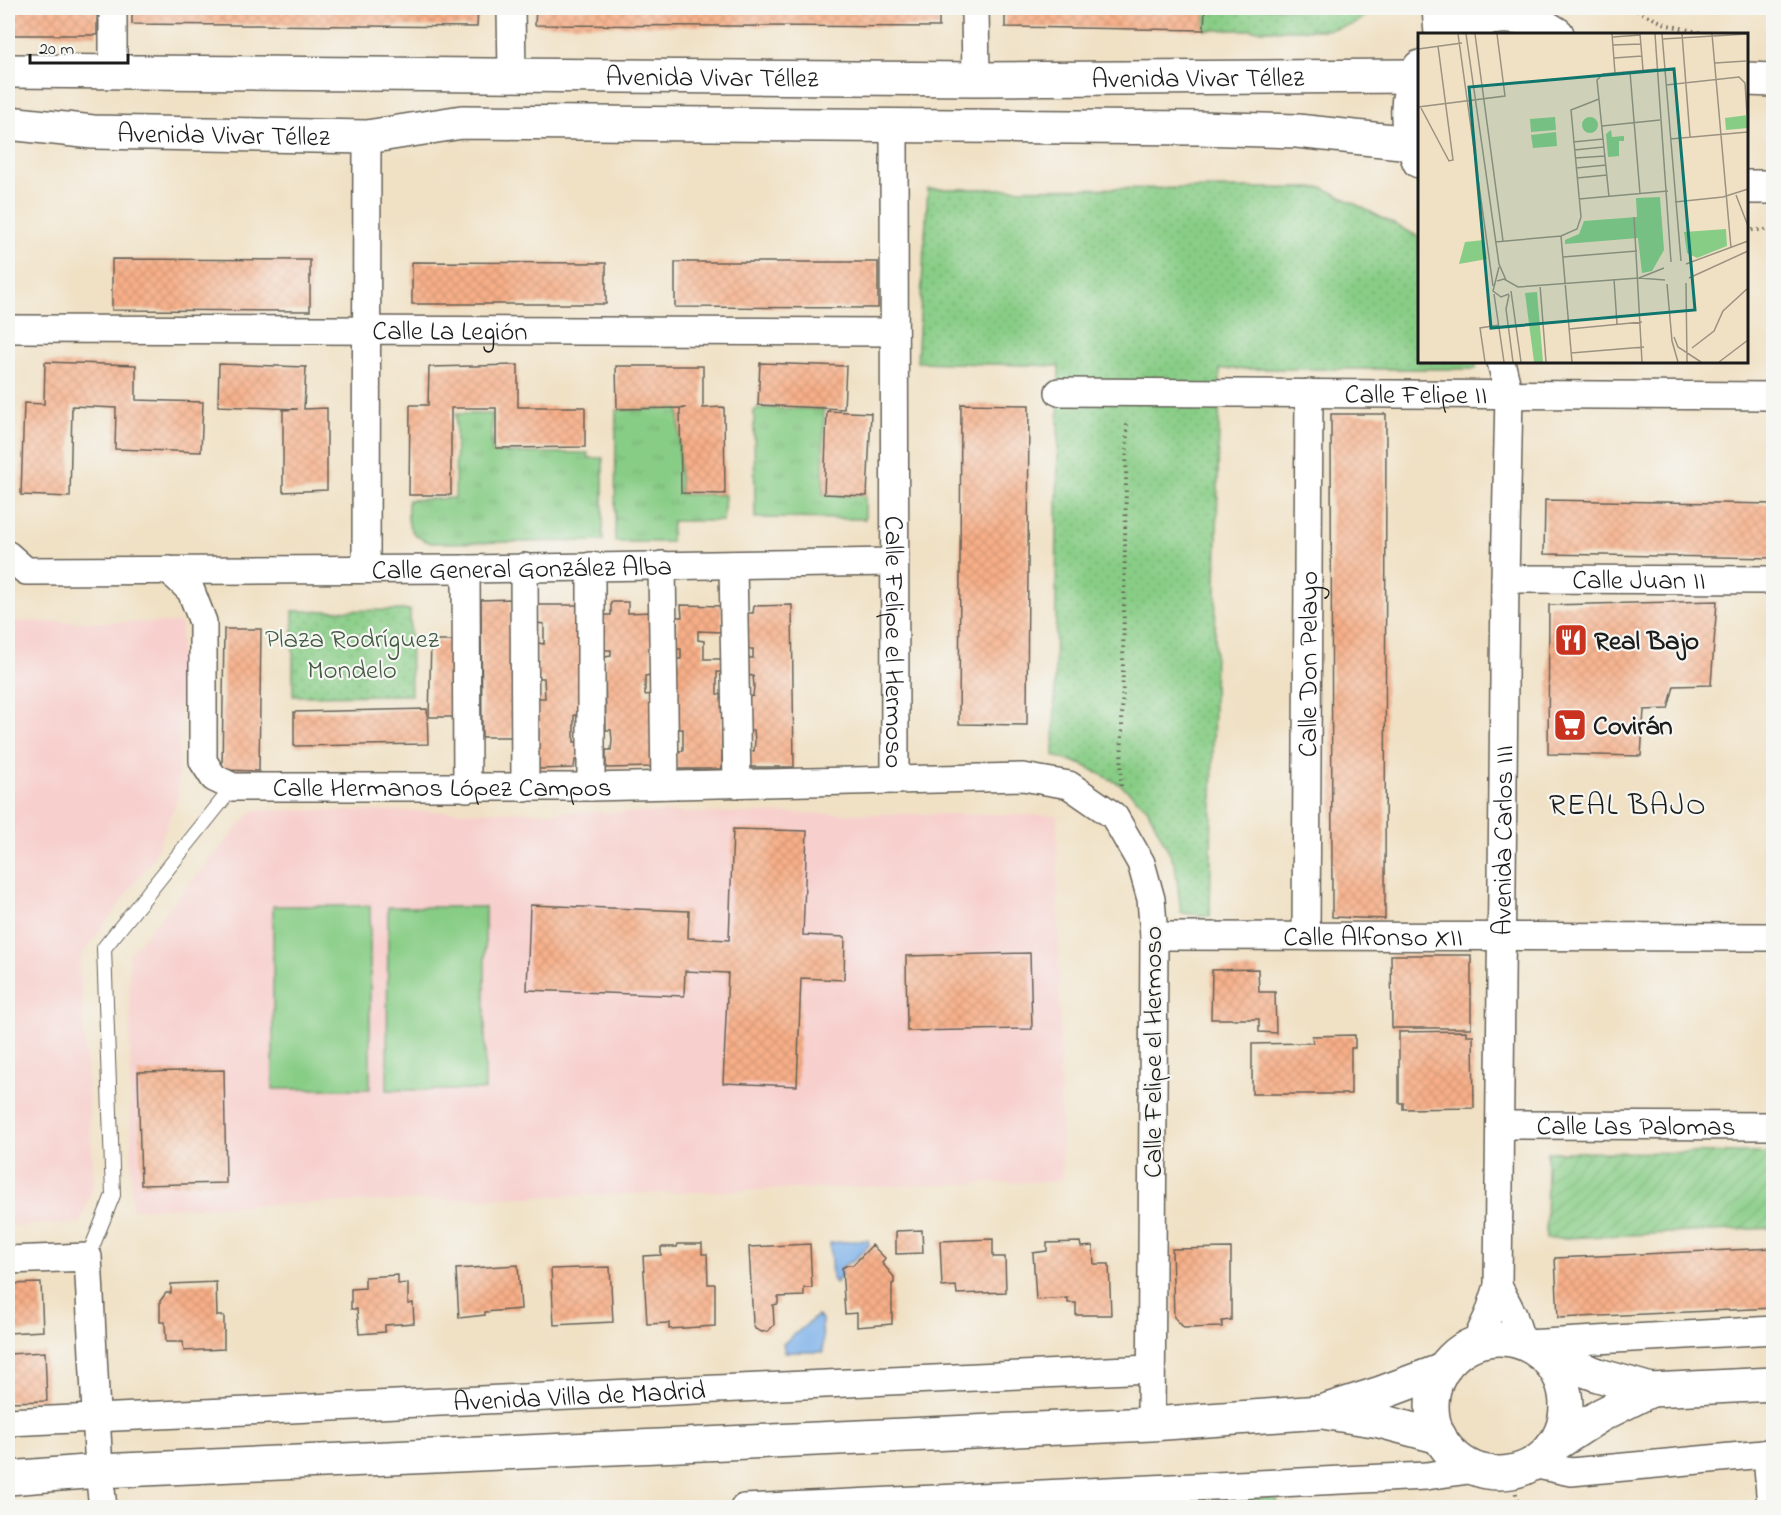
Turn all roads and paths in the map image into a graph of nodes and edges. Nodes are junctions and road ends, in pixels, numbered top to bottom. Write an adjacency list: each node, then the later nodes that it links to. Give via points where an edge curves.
1 (113, 8): 11 (street)
2 (511, 8): 13 (street)
3 (975, 8): 14 (street)
4 (1439, 8): 7 (street)
5 (1631, 8): 9 (path, via 1668,25)
6 (1544, 22): 8 (street, via 1489,17)
7 (1441, 33)
8 (1451, 33)
9 (1702, 33)
10 (8, 71): 11 (street, Avenida Vivar Téllez)
11 (113, 72): 13 (street, Avenida Vivar Téllez)
12 (1417, 72): 14 (street, Avenida Vivar Téllez); 20 (street, via 1407,107 1407,125)
13 (512, 75): 14 (street, Avenida Vivar Téllez)
14 (976, 79)
15 (1748, 79): 16 (street)
16 (1773, 80)
17 (8, 123): 19 (street, Avenida Vivar Téllez, via 93,132)
18 (894, 126): 19 (street, Avenida Vivar Téllez, via 462,122); 20 (street, Avenida Vivar Téllez, via 1297,131); 27 (street, Calle Felipe el Hermoso)
19 (367, 137): 26 (street, Calle General González Alba)
20 (1415, 153)
21 (1748, 187): 22 (street)
22 (1773, 187)
23 (1748, 230): 24 (path)
24 (1773, 230)
25 (8, 329): 26 (street, Calle La Legión)
26 (367, 330): 27 (street, Calle La Legión); 41 (street, Calle General González Alba)
27 (894, 332): 36 (street, Calle Felipe el Hermoso)
28 (1501, 363): 33 (street, Avenida Carlos III)
29 (1521, 363): 33 (street, Avenida Carlos III, via 1517,387)
30 (1127, 391): 31 (street, Calle Felipe II); 32 (street, Calle Felipe II); 53 (path, via 1121,785)
31 (1059, 392)
32 (1310, 393): 33 (street, Calle Felipe II); 56 (street, Calle Don Pelayo)
33 (1509, 395): 34 (street, Calle Felipe II); 44 (street, Avenida Carlos III)
34 (1773, 396)
35 (8, 555): 43 (street, via 26,571)
36 (893, 562): 38 (street, Calle General González Alba); 46 (street, Calle Felipe el Hermoso)
37 (662, 565): 38 (street, Calle General González Alba); 39 (street, Calle General González Alba); 48 (street)
38 (733, 565): 47 (street)
39 (591, 566): 40 (street, Calle General González Alba); 50 (street)
40 (524, 567): 42 (street, Calle General González Alba); 52 (street)
41 (366, 569): 42 (street, Calle General González Alba); 43 (street)
42 (466, 569): 51 (street)
43 (169, 570): 49 (street, Calle Hermanos López Campos, via 191,591 203,622 203,761 214,778)
44 (1505, 579): 45 (street, Calle Juan II); 54 (street, Avenida Carlos III)
45 (1773, 580)
46 (895, 780): 47 (street, Calle Hermanos López Campos); 53 (street, Calle Felipe el Hermoso, via 1023,777 1069,786)
47 (737, 784): 48 (street, Calle Hermanos López Campos)
48 (665, 785): 50 (street, Calle Hermanos López Campos)
49 (233, 787): 51 (street, Calle Hermanos López Campos); 60 (lane, via 104,948 113,1195)
50 (591, 787): 52 (street, Calle Hermanos López Campos)
51 (467, 788): 52 (street, Calle Hermanos López Campos)
52 (525, 788)
53 (1114, 816): 55 (street, Calle Felipe el Hermoso, via 1142,863 1151,899)
54 (1500, 935): 56 (street, Calle Alfonso XII); 57 (street, Calle Alfonso XII); 58 (street, Avenida Carlos III)
55 (1154, 936): 56 (street, Calle Alfonso XII); 66 (street, Calle Felipe el Hermoso)
56 (1306, 936)
57 (1773, 937)
58 (1500, 1125): 59 (street, Calle Las Palomas); 62 (street, Avenida Carlos III)
59 (1773, 1126)
60 (88, 1257): 61 (street); 71 (street)
61 (8, 1260)
62 (1498, 1286): 64 (street, Avenida Carlos III); 65 (street, Avenida Carlos III)
63 (1773, 1330): 65 (street)
64 (1476, 1342): 65 (street, via 1497,1338); 67 (street, via 1458,1352)
65 (1532, 1348): 69 (street, via 1598,1375); 76 (street, via 1558,1374 1566,1395 1564,1422)
66 (1150, 1369): 71 (street, Avenida Villa de Madrid); 73 (street, Calle Felipe el Hermoso)
67 (1443, 1370): 70 (street); 74 (street, via 1435,1386 1432,1407)
68 (1773, 1384): 69 (street)
69 (1651, 1390): 76 (street, via 1601,1415)
70 (1321, 1412): 73 (street); 74 (street, via 1380,1421)
71 (97, 1418): 72 (street, Avenida Villa de Madrid); 78 (street)
72 (8, 1422)
73 (1152, 1424): 78 (street)
74 (1440, 1437): 77 (street, via 1458,1459)
75 (1770, 1453): 76 (street, via 1571,1472); 82 (street)
76 (1543, 1455): 77 (street, via 1513,1472)
77 (1476, 1469): 81 (street, via 1426,1476)
78 (99, 1471): 79 (street); 80 (street)
79 (8, 1478)
80 (103, 1508)
81 (744, 1508)
82 (1771, 1508)

